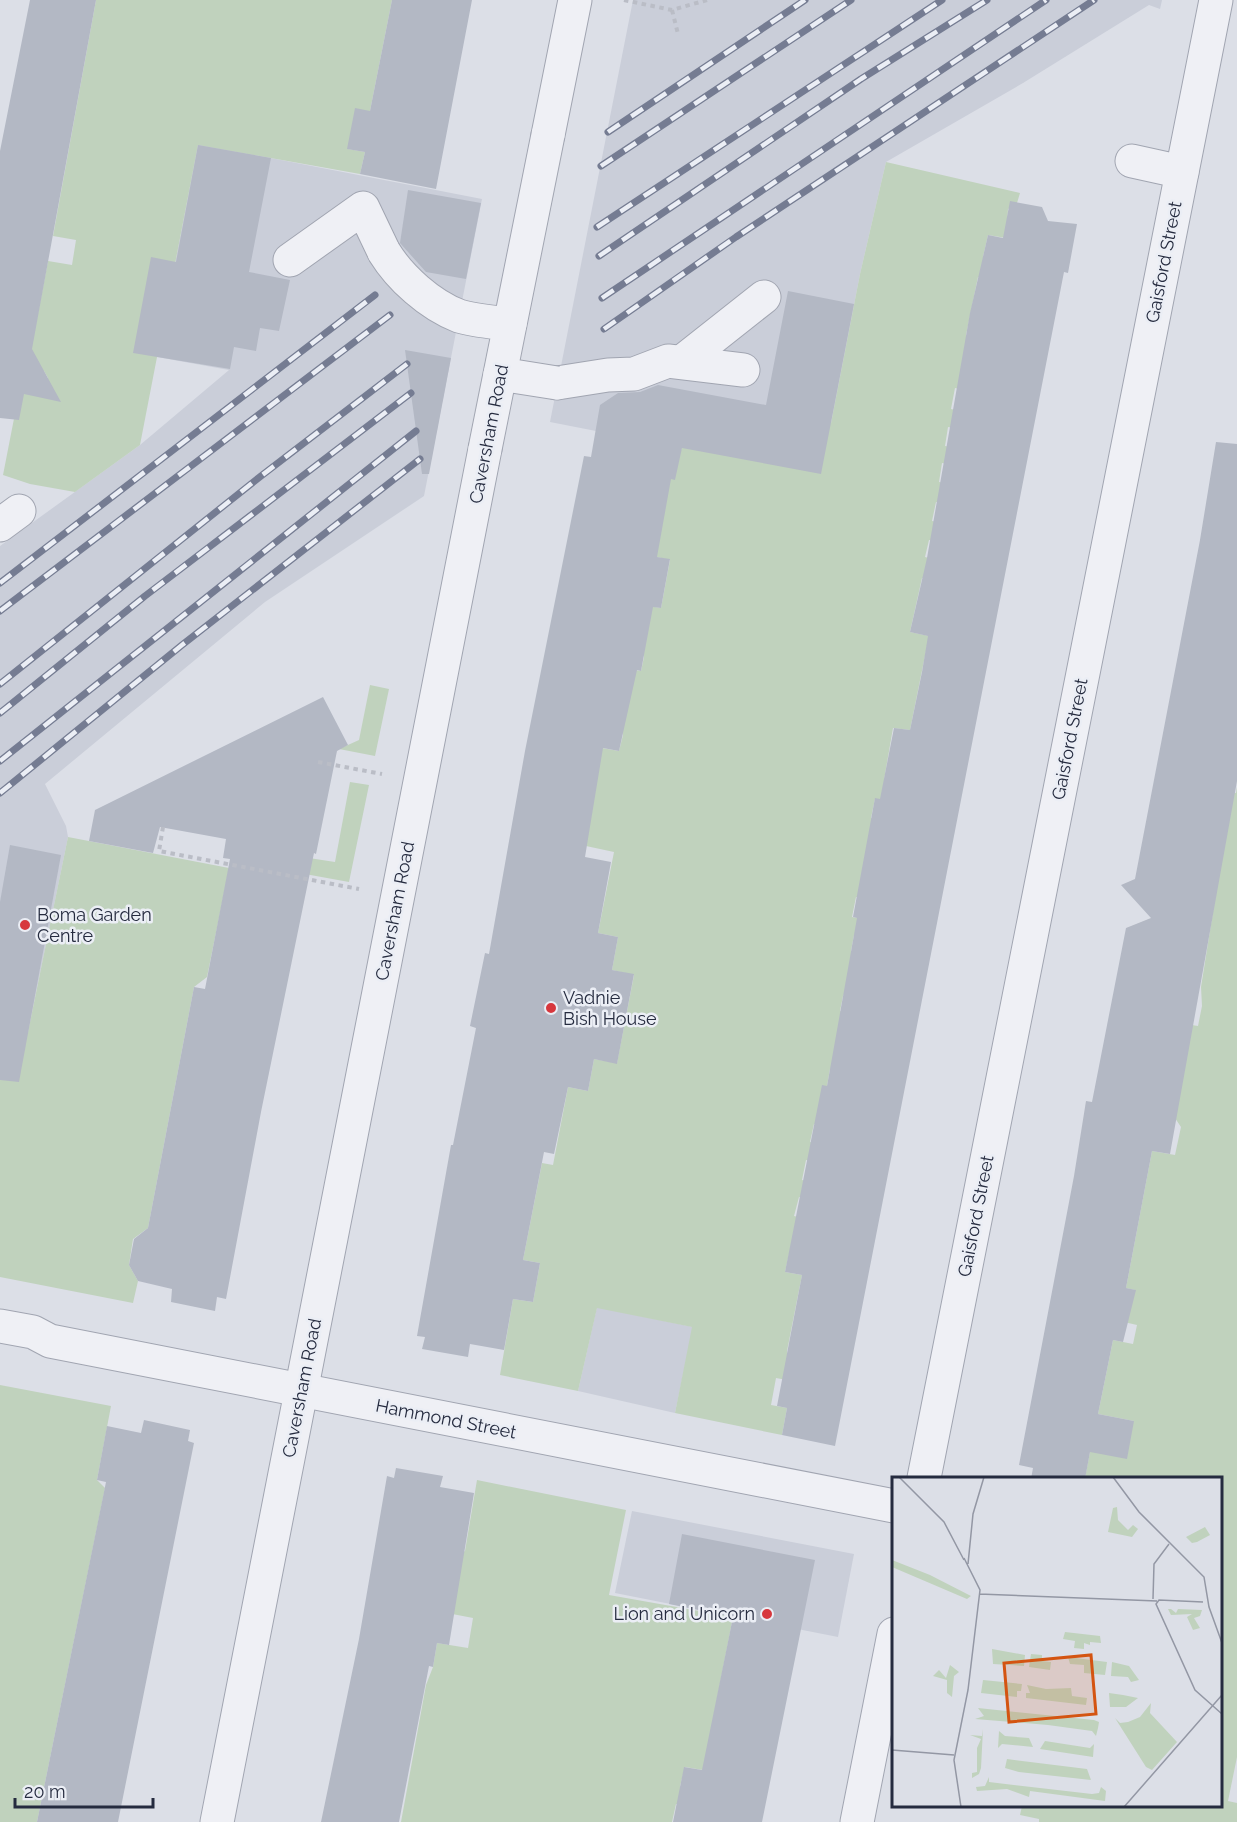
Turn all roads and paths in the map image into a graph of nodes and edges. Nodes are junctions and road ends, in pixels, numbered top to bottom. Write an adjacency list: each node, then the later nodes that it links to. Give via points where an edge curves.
1 (575, 0): 11 (street, Caversham Road, bridge)
2 (624, 0): 5 (path)
3 (707, 0): 5 (path)
4 (1216, 0): 8 (street, Gaisford Street)
5 (672, 10): 6 (path)
6 (678, 33)
7 (1132, 161): 8 (street)
8 (1182, 172): 21 (street, Gaisford Street)
9 (290, 260): 11 (street, bridge, via 363,208 394,269 410,284 459,316)
10 (764, 297): 12 (street)
11 (510, 324): 14 (street, Caversham Road, bridge)
12 (683, 361): 13 (street); 14 (street, bridge, via 668,361 634,375 557,383)
13 (743, 370)
14 (500, 374): 16 (street, Caversham Road, bridge)
15 (318, 762): 16 (path)
16 (421, 781): 18 (street, Caversham Road)
17 (163, 827): 18 (path, via 156,850)
18 (398, 896): 20 (street, Caversham Road)
19 (0, 1326): 20 (street, Hammond Street, via 33,1332 50,1341)
20 (301, 1391): 22 (street, Hammond Street); 24 (street, Caversham Road)
21 (924, 1477)
22 (892, 1506)
23 (892, 1644): 25 (street)
24 (217, 1822)
25 (857, 1822)

